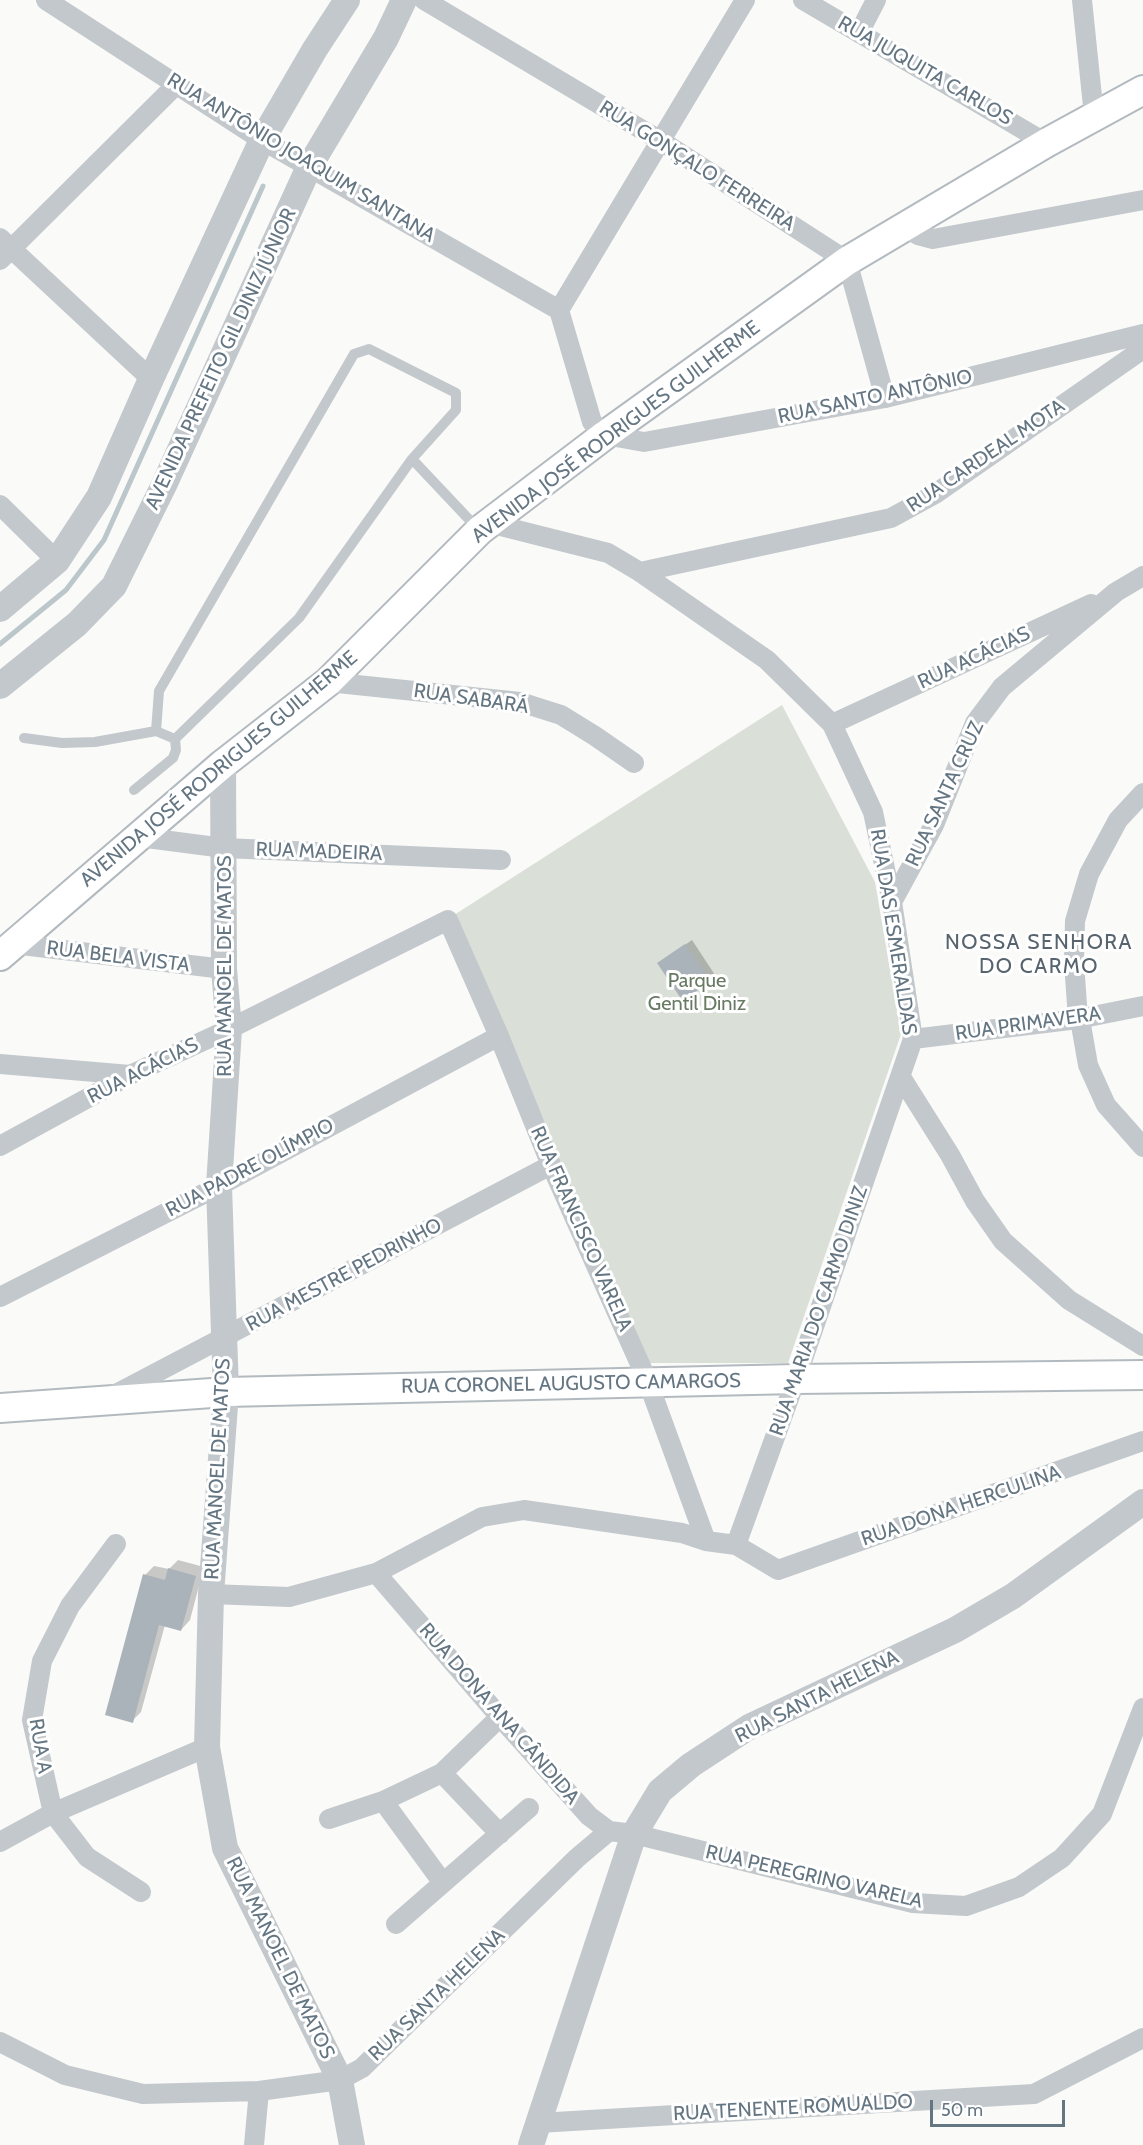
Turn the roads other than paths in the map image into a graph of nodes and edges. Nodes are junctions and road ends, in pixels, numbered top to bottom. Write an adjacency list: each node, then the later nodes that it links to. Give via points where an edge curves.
1 (46, 0): 10 (street, RUA ANTÔNIO JOAQUIM SANTANA)
2 (347, 0): 13 (street)
3 (404, 0): 16 (street, AVENIDA PREFEITO GIL DINIZ JÚNIOR, via 386,38)
4 (424, 0): 14 (street, RUA GONÇALO FERREIRA)
5 (745, 0): 14 (street)
6 (803, 0): 9 (street, RUA JUQUITA CARLOS)
7 (876, 0): 9 (street)
8 (1082, 0): 12 (street)
9 (859, 33): 15 (street, RUA JUQUITA CARLOS)
10 (176, 85): 13 (street, RUA ANTÔNIO JOAQUIM SANTANA); 19 (street)
11 (1143, 90): 12 (main road, AVENIDA JOSÉ RODRIGUES GUILHERME)
12 (1094, 116): 15 (main road, AVENIDA JOSÉ RODRIGUES GUILHERME)
13 (262, 140): 16 (street, RUA ANTÔNIO JOAQUIM SANTANA); 24 (street)
14 (661, 141): 20 (street, RUA GONÇALO FERREIRA); 21 (street)
15 (1046, 142): 18 (main road, AVENIDA JOSÉ RODRIGUES GUILHERME)
16 (309, 166): 21 (street, RUA ANTÔNIO JOAQUIM SANTANA); 36 (street, AVENIDA PREFEITO GIL DINIZ JÚNIOR, via 114,586 77,624)
17 (1143, 200): 18 (street, via 933,239)
18 (905, 226): 20 (main road, AVENIDA JOSÉ RODRIGUES GUILHERME)
19 (4, 249): 24 (street)
20 (847, 261): 25 (street); 26 (main road, AVENIDA JOSÉ RODRIGUES GUILHERME)
21 (559, 310): 26 (street, via 592,422)
22 (1143, 334): 25 (street, RUA SANTO ANTÔNIO)
23 (1143, 349): 31 (street, RUA CARDEAL MOTA, via 935,494 891,518)
24 (151, 379): 30 (street, via 99,497)
25 (885, 398): 26 (street, RUA SANTO ANTÔNIO, via 644,442)
26 (605, 435): 29 (main road, AVENIDA JOSÉ RODRIGUES GUILHERME)
27 (412, 459): 29 (lane); 38 (lane, via 456,410 456,393 369,349 354,354 159,691); 40 (lane, via 299,618)
28 (0, 506): 30 (street)
29 (484, 526): 31 (street, RUA DAS ESMERALDAS, via 608,553); 35 (main road, AVENIDA JOSÉ RODRIGUES GUILHERME)
30 (57, 561): 34 (street)
31 (640, 572): 37 (street, RUA DAS ESMERALDAS, via 767,660)
32 (1143, 576): 33 (street, RUA SANTA CRUZ)
33 (1116, 592): 37 (street, RUA ACÁCIAS); 48 (street, RUA SANTA CRUZ, via 1002,687 975,723 934,825)
34 (0, 609)
35 (328, 682): 41 (street, RUA SABARÁ, via 520,702 561,715); 42 (main road, AVENIDA JOSÉ RODRIGUES GUILHERME)
36 (0, 686)
37 (832, 724): 48 (street, RUA DAS ESMERALDAS, via 873,812)
38 (156, 731): 39 (lane, via 95,742); 40 (lane)
39 (24, 738)
40 (175, 739): 43 (lane, via 173,758)
41 (634, 763)
42 (223, 764): 45 (main road, AVENIDA JOSÉ RODRIGUES GUILHERME); 46 (street, RUA MANOEL DE MATOS)
43 (134, 790)
44 (1143, 792): 53 (street, via 1118,820 1089,874 1075,921)
45 (139, 837): 46 (street, RUA MADEIRA); 50 (main road, AVENIDA JOSÉ RODRIGUES GUILHERME)
46 (224, 848): 47 (street, RUA MADEIRA); 51 (street, RUA MANOEL DE MATOS)
47 (501, 860)
48 (892, 902): 56 (street, RUA DAS ESMERALDAS)
49 (448, 920): 54 (street, RUA ACÁCIAS); 55 (street, RUA FRANCISCO VARELA)
50 (6, 950): 51 (street, RUA BELA VISTA)
51 (224, 969): 54 (street, RUA MANOEL DE MATOS)
52 (1143, 1006): 53 (street, RUA PRIMAVERA)
53 (1078, 1019): 56 (street, RUA PRIMAVERA); 61 (street, via 1088,1065 1106,1105)
54 (229, 1029): 58 (street, RUA ACÁCIAS); 63 (street, RUA MANOEL DE MATOS)
55 (499, 1036): 62 (street, RUA FRANCISCO VARELA); 63 (street, RUA PADRE OLÍMPIO)
56 (913, 1039): 59 (street, RUA DAS ESMERALDAS)
57 (0, 1064): 58 (street)
58 (130, 1075): 60 (street, RUA ACÁCIAS)
59 (901, 1077): 66 (street, via 1003,1241 1070,1300); 68 (street, RUA MARIA DO CARMO DINIZ)
60 (0, 1146)
61 (1143, 1147)
62 (551, 1165): 65 (street, RUA MESTRE PEDRINHO); 69 (street, RUA FRANCISCO VARELA)
63 (219, 1186): 64 (street, RUA PADRE OLÍMPIO); 65 (street, RUA MANOEL DE MATOS)
64 (0, 1297)
65 (225, 1338): 70 (street, RUA MANOEL DE MATOS); 71 (street, RUA MESTRE PEDRINHO)
66 (1143, 1346)
67 (1143, 1375): 68 (main road, RUA CORONEL AUGUSTO CAMARGOS)
68 (796, 1379): 69 (main road, RUA CORONEL AUGUSTO CAMARGOS); 77 (street, RUA MARIA DO CARMO DINIZ)
69 (648, 1382): 70 (main road, RUA CORONEL AUGUSTO CAMARGOS); 75 (street, RUA FRANCISCO VARELA)
70 (226, 1392): 71 (main road, RUA CORONEL AUGUSTO CAMARGOS); 79 (street, RUA MANOEL DE MATOS)
71 (104, 1400): 72 (main road, RUA CORONEL AUGUSTO CAMARGOS)
72 (0, 1408)
73 (1143, 1441): 77 (street, RUA DONA HERCULINA, via 778,1570)
74 (1143, 1502): 90 (street, RUA SANTA HELENA, via 1012,1596 956,1630 749,1727 691,1765 660,1791)
75 (706, 1541): 77 (street); 78 (street, via 682,1533 524,1510 482,1517)
76 (116, 1544): 86 (street, RUA A, via 70,1606 42,1661 32,1720)
77 (736, 1545)
78 (376, 1573): 79 (street, via 290,1597); 81 (street, RUA DONA ANA CÂNDIDA)
79 (211, 1594): 82 (street, RUA MANOEL DE MATOS)
80 (1143, 1708): 90 (street, RUA PEREGRINO VARELA, via 1102,1814 1062,1858 1019,1887 966,1906 913,1904)
81 (500, 1717): 83 (street); 88 (street, RUA DONA ANA CÂNDIDA, via 589,1816)
82 (207, 1747): 86 (street); 97 (street, RUA MANOEL DE MATOS, via 225,1848)
83 (442, 1773): 84 (street); 89 (street)
84 (383, 1801): 87 (street); 92 (street)
85 (529, 1808): 89 (street)
86 (53, 1813): 91 (street); 93 (street, RUA A, via 87,1857)
87 (329, 1819)
88 (609, 1831): 90 (street); 97 (street, RUA SANTA HELENA, via 362,2068)
89 (500, 1834): 92 (street)
90 (634, 1834): 99 (street, RUA SANTA HELENA)
91 (0, 1842)
92 (443, 1883): 94 (street)
93 (141, 1892)
94 (396, 1924)
95 (1143, 2038): 99 (street, RUA TENENTE ROMUALDO, via 1034,2094)
96 (0, 2042): 98 (street, via 64,2075 143,2094)
97 (340, 2080): 98 (street); 101 (street, RUA MANOEL DE MATOS)
98 (259, 2091): 100 (street)
99 (535, 2134)
100 (254, 2145)
101 (352, 2145)

